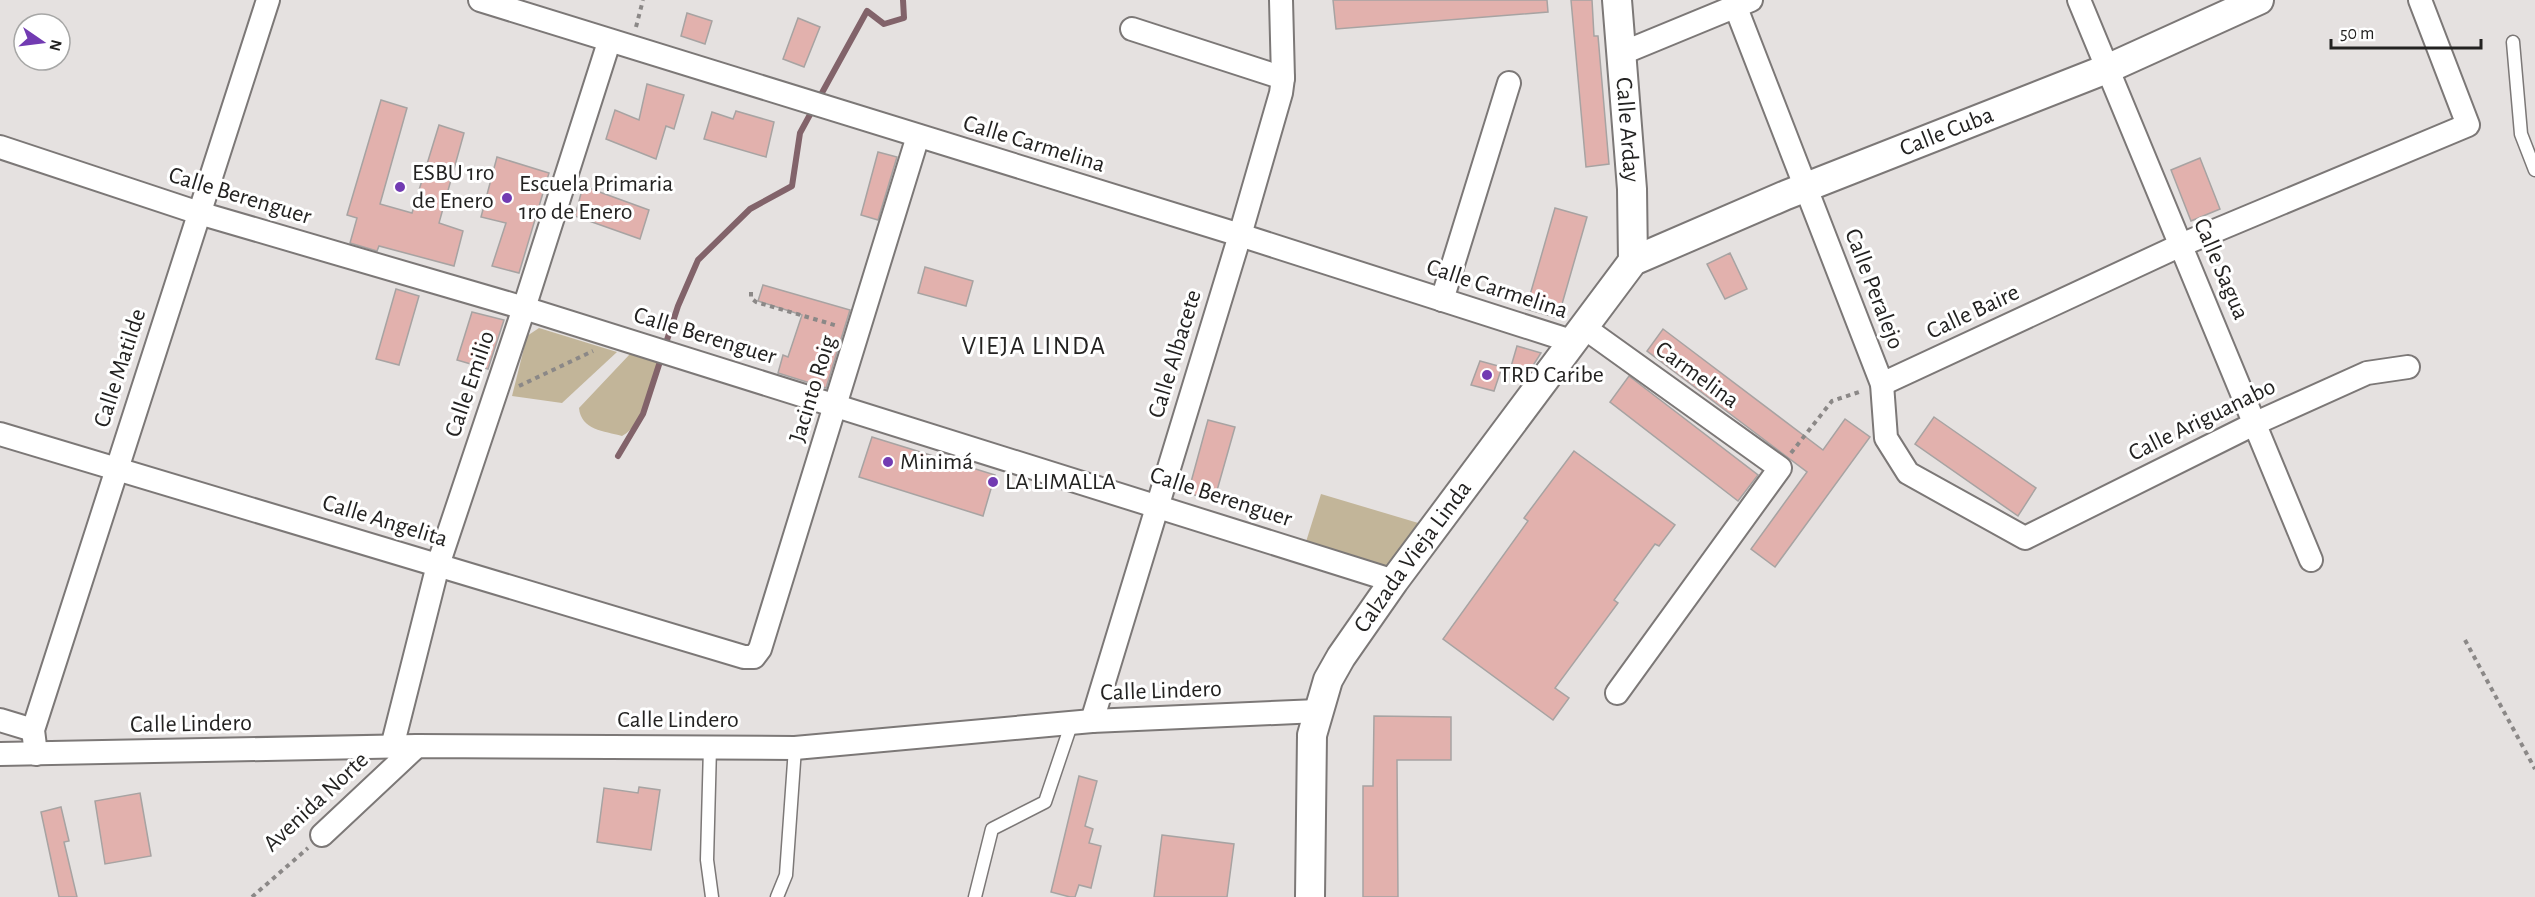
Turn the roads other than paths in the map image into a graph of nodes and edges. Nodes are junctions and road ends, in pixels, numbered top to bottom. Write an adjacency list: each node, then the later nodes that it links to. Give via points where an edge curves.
1 (268, 0): 20 (street, Calle Matilde)
2 (480, 0): 10 (street, Calle Carmelina)
3 (1281, 0): 14 (street, Calle Albacete)
4 (1617, 0): 12 (street, Calle Arday)
5 (2079, 0): 13 (street, Calle Sagua)
6 (2259, 0): 13 (street, Calle Cuba)
7 (2420, 0): 22 (street, Calle Baire, via 2468,125)
8 (1740, 2): 12 (street); 19 (street, Calle Peralejo)
9 (1132, 28): 14 (street)
10 (609, 42): 16 (street, Calle Carmelina); 25 (street, Calle Emilio)
11 (2513, 42): 18 (lane, via 2521,134)
12 (1620, 54): 23 (street, Calle Arday, via 1632,189)
13 (2109, 68): 19 (street, Calle Cuba); 22 (street, Calle Sagua)
14 (1283, 78): 21 (street, Calle Albacete)
15 (1509, 83): 24 (street)
16 (918, 136): 21 (street, Calle Carmelina); 29 (street, Jacinto Roig)
17 (0, 147): 20 (street, Calle Berenguer)
18 (2535, 170)
19 (1806, 187): 23 (street, Calle Cuba); 28 (street, Calle Peralejo)
20 (199, 213): 25 (street, Calle Berenguer); 32 (street, Calle Matilde)
21 (1240, 236): 24 (street, Calle Carmelina); 33 (street, Calle Albacete)
22 (2181, 245): 28 (street, Calle Baire); 30 (street, Calle Sagua)
23 (1633, 261): 26 (street, Calzada Vieja Linda)
24 (1442, 300): 26 (street, Calle Carmelina)
25 (524, 308): 29 (street, Calle Berenguer); 36 (street, Calle Emilio)
26 (1577, 334): 37 (street, Calzada Vieja Linda); 39 (street, Carmelina, via 1780,468)
27 (2408, 367): 30 (street, Calle Ariguanabo, via 2367,373)
28 (1882, 384): 34 (street, Calle Peralejo, via 1886,438 1908,473)
29 (836, 405): 33 (street, Calle Berenguer); 38 (street, Jacinto Roig, via 760,649)
30 (2256, 423): 34 (street, Calle Ariguanabo); 35 (street, Calle Sagua)
31 (0, 434): 32 (street, Calle Angelita)
32 (115, 468): 36 (street, Calle Angelita); 43 (street, Calle Matilde)
33 (1156, 504): 37 (street, Calle Berenguer); 42 (street, Calle Albacete)
34 (2025, 538)
35 (2311, 560)
36 (438, 565): 38 (street, Calle Angelita); 45 (street, Calle Emilio)
37 (1394, 581): 40 (street, Calzada Vieja Linda, via 1341,657)
38 (754, 657)
39 (1617, 693)
40 (1318, 711): 42 (street, Calle Lindero); 54 (street, Calzada Vieja Linda, via 1310,765)
41 (0, 720): 43 (street)
42 (1082, 721): 47 (street, Calle Lindero); 53 (lane, via 1045,802 992,829)
43 (33, 730): 49 (street, Calle Matilde)
44 (417, 746): 45 (street, Calle Lindero); 46 (street, Calle Lindero); 50 (street, Avenida Norte)
45 (392, 747): 49 (street, Calle Lindero)
46 (710, 747): 47 (street, Calle Lindero); 51 (lane, via 707,860)
47 (795, 747): 52 (lane, via 786,875)
48 (0, 754): 49 (street, Calle Lindero)
49 (36, 754)
50 (322, 835)
51 (712, 897)
52 (777, 897)
53 (975, 897)
54 (1310, 897)

